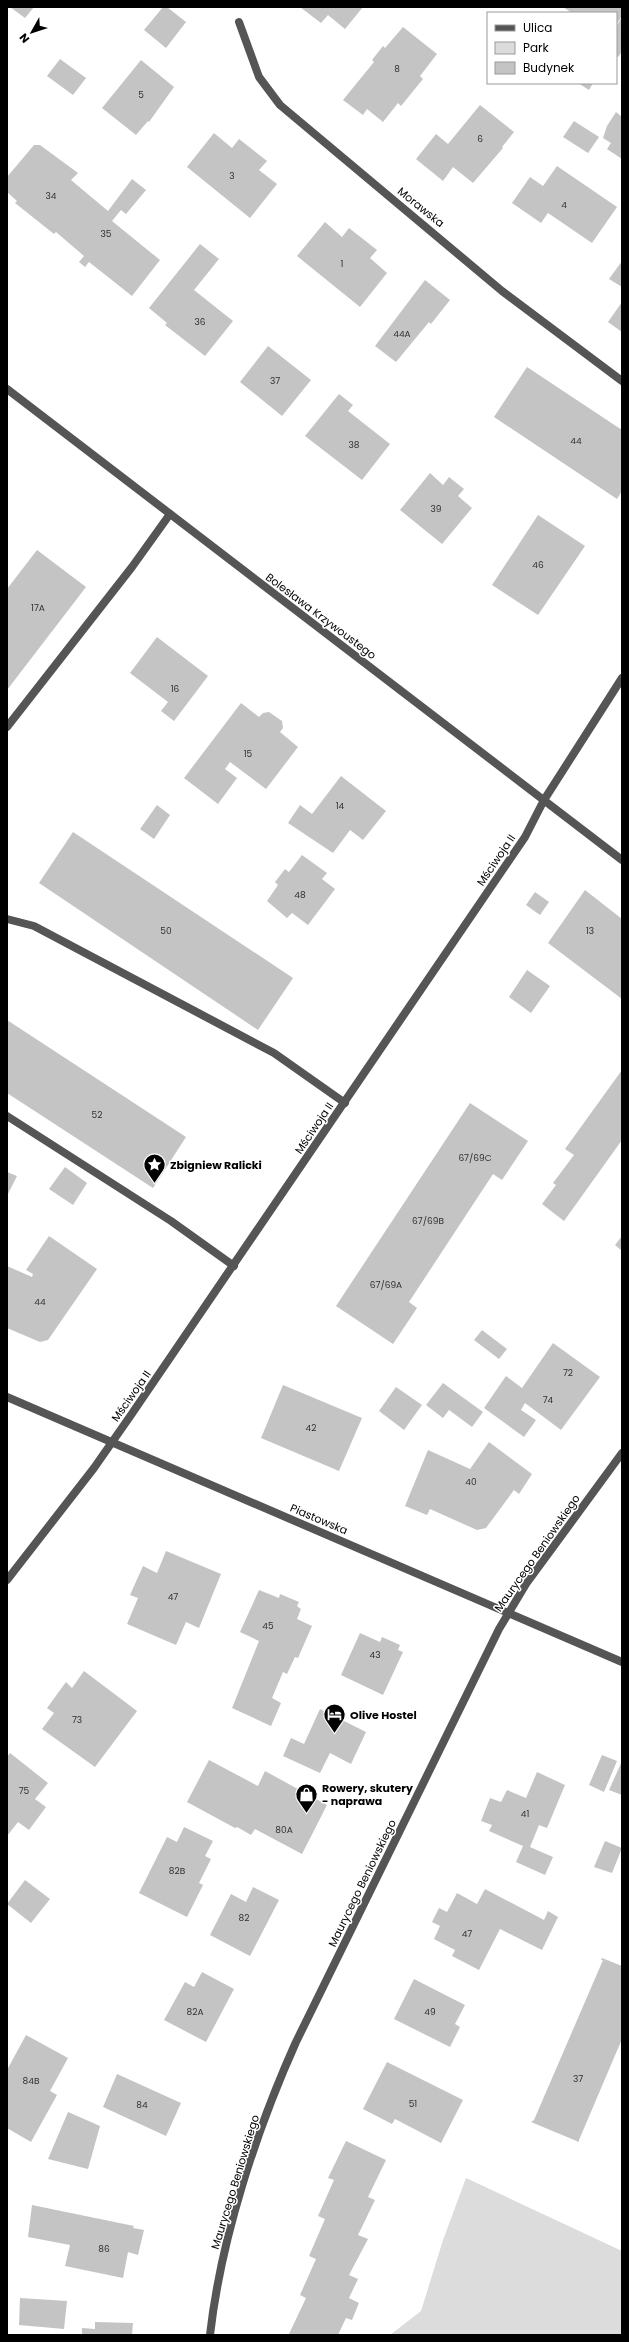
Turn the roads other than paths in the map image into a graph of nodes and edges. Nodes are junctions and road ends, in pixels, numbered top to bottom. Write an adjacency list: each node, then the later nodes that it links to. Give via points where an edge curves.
1 (239, 22): 2 (street, Morawska, via 259,77 280,105 502,290)
2 (622, 381)
3 (7, 389): 4 (street, Bolesława Krzywoustego)
4 (170, 514): 6 (street, via 132,567); 7 (street, Bolesława Krzywoustego)
5 (622, 678): 7 (street, Mściwoja II)
6 (7, 727)
7 (544, 800): 8 (street, Bolesława Krzywoustego); 10 (street, Mściwoja II, via 525,837)
8 (622, 860)
9 (7, 919): 10 (street, via 34,926 274,1053)
10 (345, 1103): 12 (street, Mściwoja II)
11 (7, 1116): 12 (street, via 171,1221)
12 (234, 1266): 14 (street, Mściwoja II)
13 (7, 1397): 14 (street, Piastowska)
14 (112, 1442): 16 (street, Mściwoja II); 17 (street, Piastowska)
15 (622, 1453): 17 (street, Maurycego Beniowskiego)
16 (7, 1580)
17 (508, 1613): 18 (street, Piastowska); 19 (street, Maurycego Beniowskiego, via 284,2070 235,2213 214,2298)
18 (622, 1662)
19 (210, 2335)

